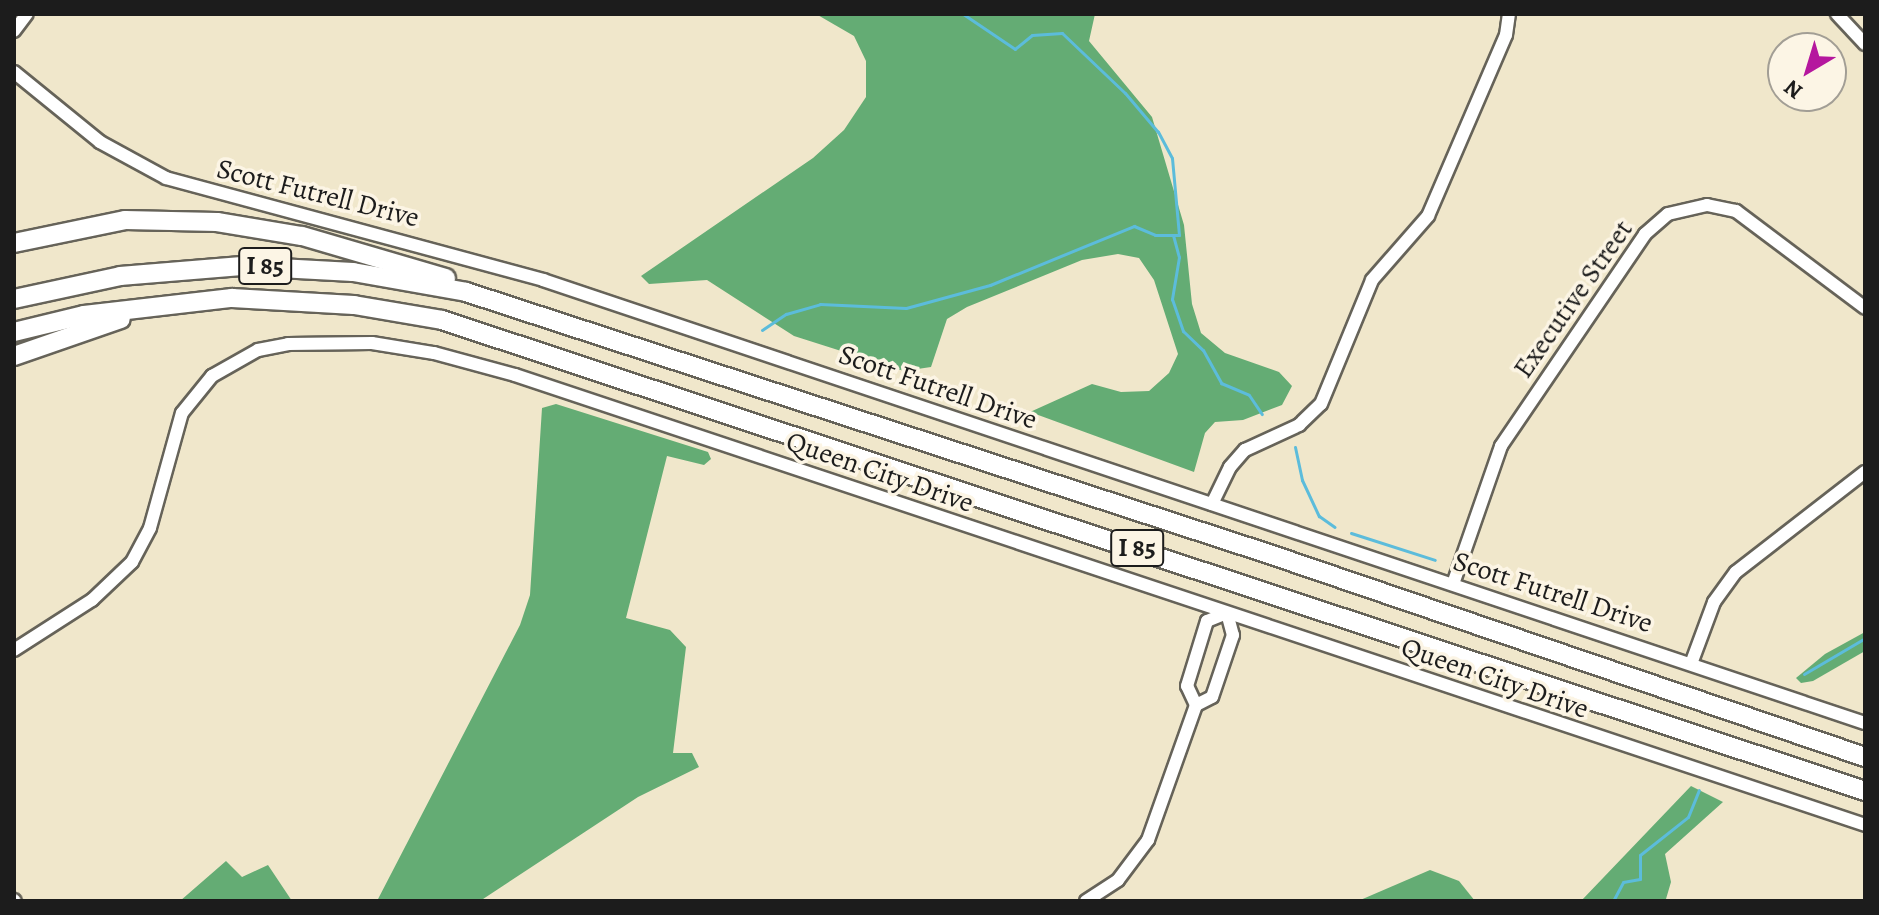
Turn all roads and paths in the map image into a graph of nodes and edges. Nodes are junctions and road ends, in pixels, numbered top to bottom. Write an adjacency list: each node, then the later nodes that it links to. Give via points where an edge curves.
1 (27, 14): 4 (street)
2 (1509, 14): 15 (street, via 1506,35 1428,216 1372,280 1321,404 1299,425 1245,450)
3 (1837, 14): 5 (street)
4 (14, 31)
5 (1865, 44)
6 (14, 72): 15 (street, Scott Futrell Drive, via 100,142 166,178 543,280)
7 (14, 243): 10 (highway, via 125,220 217,222 355,249)
8 (14, 299): 10 (highway, I 85, via 131,275 277,266 402,279)
9 (190, 300): 12 (highway, I 85, via 84,315); 13 (highway); 23 (highway, I 85, via 354,305 495,334)
10 (515, 306): 22 (highway, I 85)
11 (1865, 308): 16 (street, Executive Street, via 1736,211 1707,205 1668,214 1645,234 1501,446)
12 (14, 332)
13 (14, 356)
14 (1865, 472): 19 (street, via 1736,572 1714,602)
15 (1212, 504): 16 (street, Scott Futrell Drive)
16 (1453, 584): 19 (street, Scott Futrell Drive)
17 (1227, 613): 18 (street, Queen City Drive, via 515,375 411,348 320,343 258,350 225,366 201,386 174,434 150,528 132,562 92,600); 20 (street, via 1233,635 1212,697); 20 (street, via 1207,621 1187,686); 24 (street, Queen City Drive)
18 (14, 650)
19 (1691, 664): 21 (street, Scott Futrell Drive)
20 (1196, 705): 25 (street, via 1145,846 1118,880)
21 (1865, 723)
22 (1865, 757)
23 (1865, 791)
24 (1865, 825)
25 (1086, 901)

